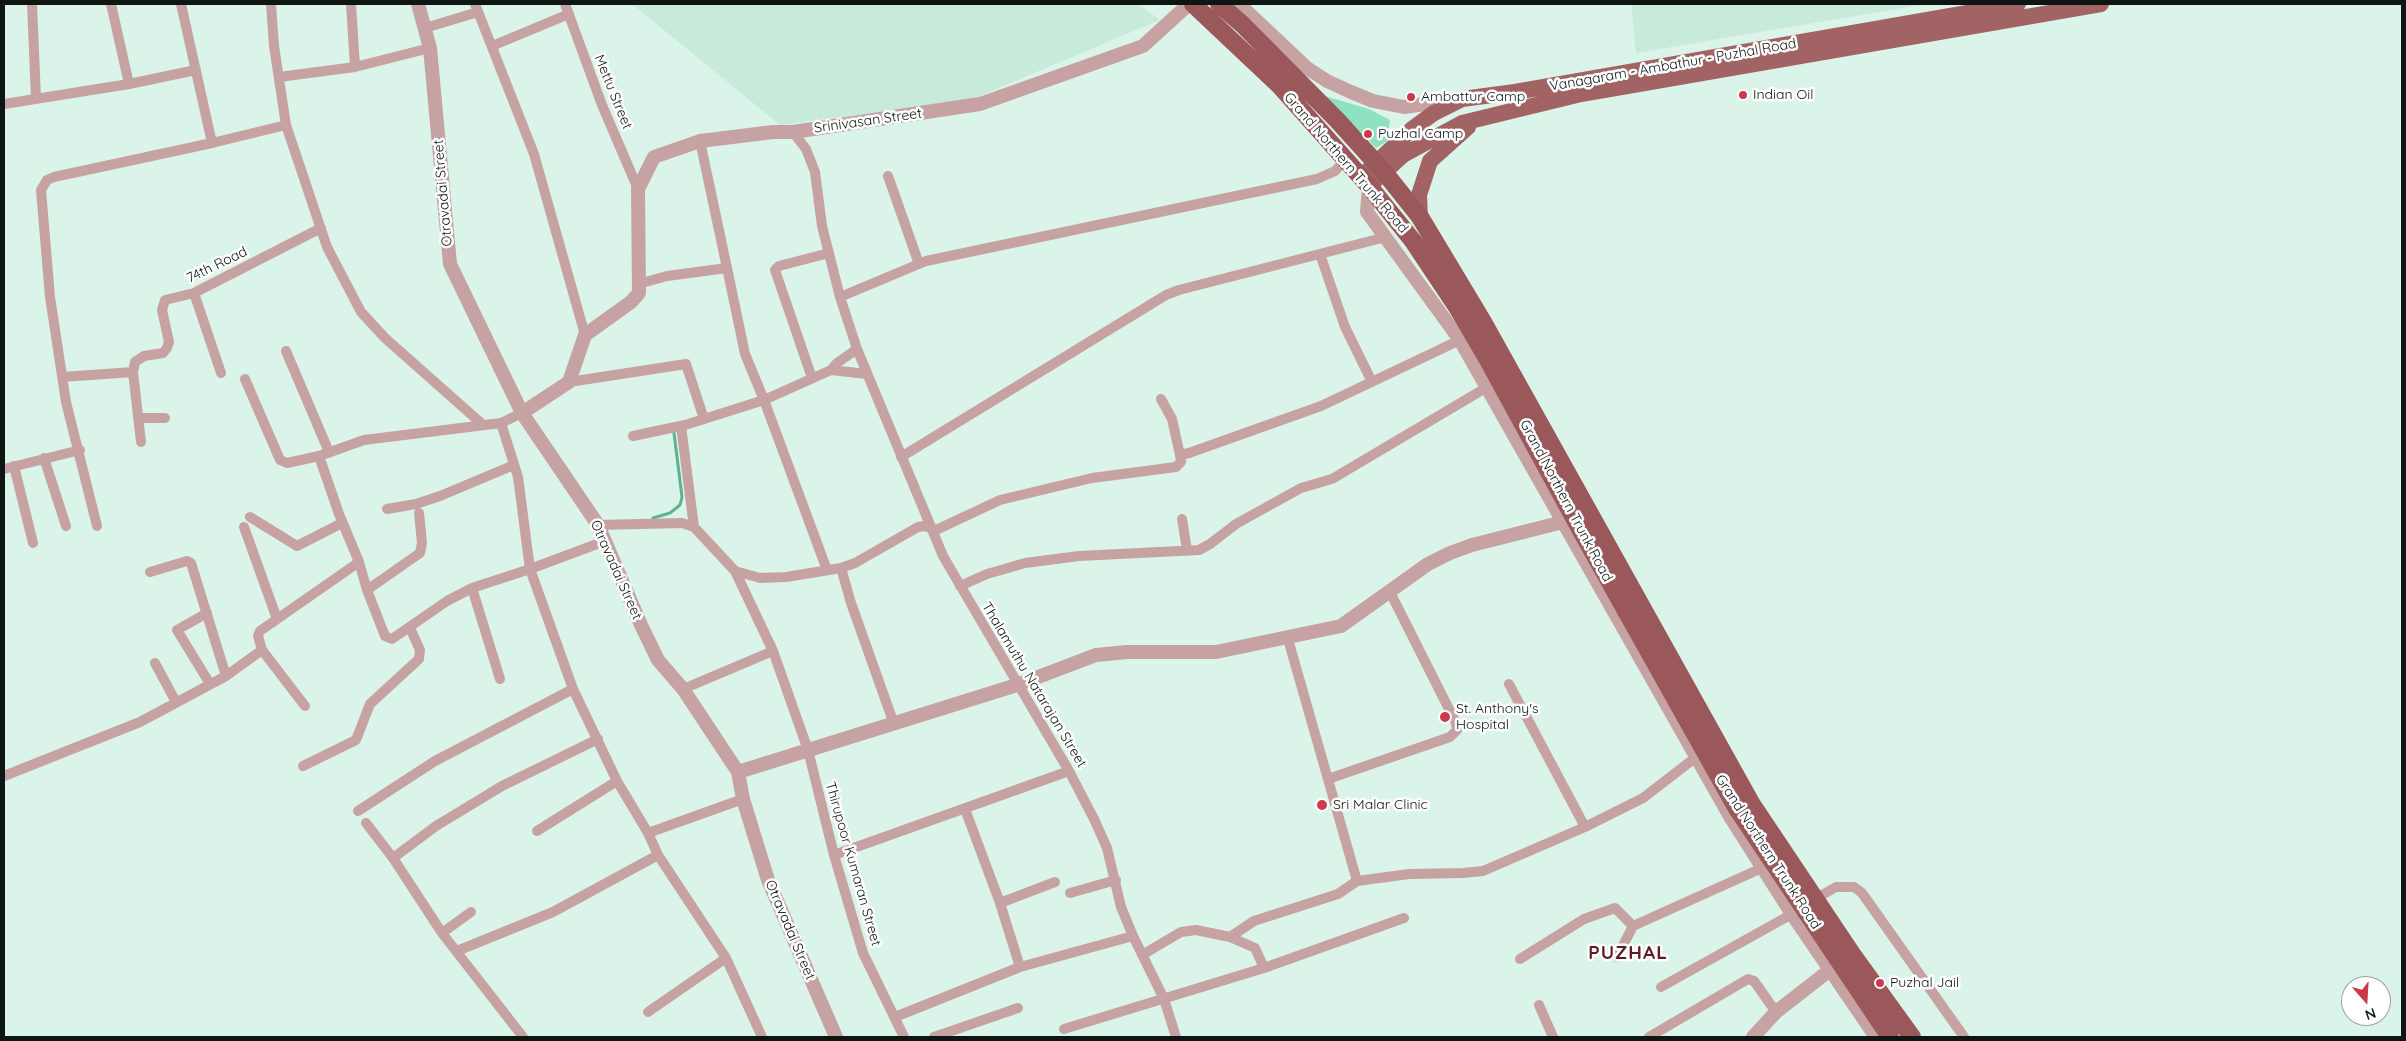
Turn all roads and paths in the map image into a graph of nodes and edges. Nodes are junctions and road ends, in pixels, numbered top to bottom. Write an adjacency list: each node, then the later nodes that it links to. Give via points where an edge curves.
1 (32, 4): 22 (street)
2 (111, 4): 21 (street)
3 (181, 4): 19 (street)
4 (271, 4): 20 (street)
5 (351, 4): 18 (street)
6 (418, 4): 15 (street, Otravadai Street)
7 (565, 4): 14 (street, Mettu Street)
8 (1191, 4): 27 (street, Srinivasan Street, via 1143,46 980,104); 30 (highway, Grand Northern Trunk Road, via 1280,86)
9 (1219, 4): 31 (highway, Grand Northern Trunk Road, via 1331,113)
10 (1239, 4): 23 (street, Vanagaram - Ambathur - Puzhal Road, via 1307,68 1351,92 1373,101 1404,107)
11 (2018, 4): 23 (main road, Vanagaram - Ambathur - Puzhal Road)
12 (2101, 4): 25 (main road, via 1581,94)
13 (476, 8): 15 (street); 16 (street)
14 (569, 14): 16 (street); 34 (street, Mettu Street)
15 (425, 28): 17 (street, Otravadai Street)
16 (492, 46): 45 (street, via 534,154)
17 (430, 48): 18 (street); 61 (street, Otravadai Street, via 450,264)
18 (355, 67): 20 (street)
19 (196, 70): 21 (street); 29 (street)
20 (278, 77): 26 (street)
21 (129, 84): 22 (street)
22 (36, 98): 24 (street)
23 (1462, 99): 31 (main road, via 1412,129)
24 (4, 104)
25 (1483, 118): 31 (main road, via 1438,134); 35 (main road, via 1430,161 1419,195)
26 (286, 125): 29 (street); 36 (street)
27 (794, 132): 28 (street, Srinivasan Street); 38 (street, Thalamuthu Natarajan Street, via 806,149 815,172)
28 (700, 141): 34 (street, Srinivasan Street, via 654,156); 41 (street)
29 (212, 143): 53 (street, via 47,180 41,190 50,297)
30 (1345, 160): 33 (highway, Grand Northern Trunk Road); 40 (street, via 1334,171 1316,179)
31 (1381, 168): 33 (main road); 35 (highway, Grand Northern Trunk Road)
32 (888, 176): 40 (street)
33 (1365, 182): 37 (street, via 1367,212); 158 (highway, Grand Northern Trunk Road, via 1414,241 1457,307 1736,808)
34 (638, 190): 42 (street, Srinivasan Street)
35 (1420, 217): 144 (highway, Grand Northern Trunk Road, via 1483,322 1751,803)
36 (321, 228): 43 (street, 74th Road); 66 (street, via 327,248 361,312 391,344)
37 (1386, 237): 39 (street); 46 (street)
38 (829, 254): 44 (street, Thalamuthu Natarajan Street); 54 (street, via 779,266 775,270)
39 (1320, 254): 57 (street, via 1345,327); 74 (street, via 1166,295)
40 (919, 264): 44 (street)
41 (727, 268): 42 (street, via 667,276); 60 (street, via 745,354)
42 (638, 284): 45 (street, via 639,293 632,302)
43 (194, 293): 50 (street, 74th Road, via 165,300 162,310 169,342 167,348 164,352 138,358); 51 (street)
44 (840, 298): 47 (street, Thalamuthu Natarajan Street)
45 (585, 334): 56 (street)
46 (1460, 340): 57 (street); 58 (street)
47 (857, 350): 49 (street); 52 (street, Thalamuthu Natarajan Street)
48 (286, 351): 71 (street)
49 (831, 370): 52 (street); 54 (street)
50 (133, 372): 53 (street); 62 (street)
51 (221, 373)
52 (867, 374): 74 (street, Thalamuthu Natarajan Street)
53 (62, 377): 70 (street)
54 (812, 378): 60 (street)
55 (245, 379): 73 (street, via 283,463)
56 (568, 382): 61 (street); 64 (street, via 686,364)
57 (1372, 382): 72 (street, via 1261,429)
58 (1489, 386): 83 (street); 92 (street, via 1332,479 1301,488 1236,524 1210,544 1198,550)
59 (1161, 399): 72 (street, via 1172,419)
60 (764, 400): 64 (street); 96 (street)
61 (522, 413): 65 (street); 84 (street, Otravadai Street)
62 (138, 418): 63 (street); 69 (street)
63 (165, 418)
64 (704, 419): 67 (street)
65 (501, 422): 66 (street); 76 (street)
66 (482, 424): 71 (street, via 364,440)
67 (680, 426): 68 (street); 88 (street)
68 (633, 436)
69 (141, 442)
70 (80, 450): 75 (street); 86 (street)
71 (329, 452): 73 (street)
72 (1180, 455): 89 (street, via 1181,462 1176,467 1092,478 1000,500 936,530)
73 (319, 456): 82 (street)
74 (901, 457): 89 (street, Thalamuthu Natarajan Street)
75 (44, 458): 77 (street); 85 (street)
76 (514, 465): 78 (street, via 440,496); 95 (street)
77 (9, 468): 91 (street)
78 (387, 509)
79 (419, 513): 101 (street, via 420,553)
80 (250, 517): 82 (street, via 297,546)
81 (1182, 519): 92 (street)
82 (342, 522): 93 (street)
83 (1564, 522): 102 (street, via 1450,553 1428,564); 122 (street)
84 (598, 525): 88 (street, via 682,523); 90 (street, Otravadai Street)
85 (66, 526)
86 (97, 526)
87 (244, 527): 104 (street)
88 (694, 527): 97 (street)
89 (931, 528): 94 (street, via 918,527); 99 (street, Thalamuthu Natarajan Street)
90 (605, 541): 95 (street); 116 (street, Otravadai Street, via 658,660)
91 (33, 543)
92 (1187, 550): 99 (street, via 1079,556 1024,563)
93 (359, 562): 101 (street); 104 (street)
94 (841, 568): 96 (street); 119 (street)
95 (530, 569): 100 (street); 115 (street)
96 (827, 570): 97 (street, via 760,578)
97 (735, 571): 108 (street, Thirupoor Kumaran Street)
98 (150, 572): 103 (street, via 190,561)
99 (960, 586): 114 (street, Thalamuthu Natarajan Street)
100 (472, 588): 105 (street, via 447,601); 111 (street)
101 (367, 590): 105 (street, via 388,639)
102 (1390, 592): 106 (street, via 1341,626); 127 (street, via 1457,730 1450,737)
103 (206, 613): 110 (street); 112 (street, via 177,630)
104 (277, 619): 107 (street, via 258,636)
105 (410, 628): 123 (street, via 420,650 419,659 375,698 367,709 356,740)
106 (1288, 639): 114 (street, via 1216,652 1096,655); 127 (street)
107 (262, 650): 110 (street); 118 (street)
108 (773, 651): 116 (street); 121 (street, Thirupoor Kumaran Street)
109 (155, 663): 117 (street)
110 (226, 676): 112 (street)
111 (500, 679)
112 (210, 684): 117 (street)
113 (1509, 684): 133 (street)
114 (1017, 685): 119 (street); 124 (street, Thalamuthu Natarajan Street)
115 (573, 689): 120 (street); 131 (street, via 435,761)
116 (683, 689): 125 (street, Otravadai Street)
117 (176, 702): 126 (street, via 140,722)
118 (304, 706)
119 (894, 724): 121 (street)
120 (598, 739): 128 (street); 138 (street, via 502,786 436,826)
121 (808, 750): 125 (street); 137 (street, Thirupoor Kumaran Street)
122 (1695, 758): 133 (street, via 1643,798); 139 (street)
123 (303, 766)
124 (1069, 771): 130 (street); 140 (street, Thalamuthu Natarajan Street, via 1100,833)
125 (738, 772): 129 (street, Otravadai Street)
126 (4, 776)
127 (1328, 779): 141 (street)
128 (617, 781): 134 (street); 135 (street)
129 (744, 798): 135 (street); 171 (street, Otravadai Street, via 768,880)
130 (965, 809): 137 (street); 145 (street)
131 (358, 811)
132 (366, 823): 138 (street)
133 (1585, 827): 141 (street, via 1483,871 1409,874)
134 (538, 831)
135 (648, 833): 136 (street)
136 (658, 855): 153 (street, via 553,912); 156 (street)
137 (834, 855): 167 (street, Thirupoor Kumaran Street, via 863,953)
138 (393, 858): 150 (street)
139 (1762, 868): 147 (street); 149 (street)
140 (1116, 880): 143 (street); 151 (street, Thalamuthu Natarajan Street, via 1121,907)
141 (1357, 881): 152 (street, via 1338,894 1254,922)
142 (1055, 882): 145 (street)
143 (1070, 893)
144 (1815, 899): 158 (highway, Grand Northern Trunk Road); 181 (street, via 1836,886 1854,887 1862,893)
145 (1000, 903): 159 (street)
146 (471, 912): 150 (street)
147 (1792, 914): 158 (street); 161 (street)
148 (1404, 918): 160 (street)
149 (1633, 926): 155 (street); 157 (street, via 1619,910 1612,909 1584,919)
150 (442, 933): 153 (street)
151 (1133, 936): 154 (street, Thalamuthu Natarajan Street); 159 (street)
152 (1230, 937): 154 (street, via 1196,930 1181,932); 160 (street, via 1255,948)
153 (457, 951): 169 (street)
154 (1142, 956): 162 (street, Thalamuthu Natarajan Street)
155 (1617, 957)
156 (726, 958): 165 (street); 170 (street)
157 (1520, 959)
158 (1840, 962): 166 (street); 178 (street); 179 (highway, Grand Northern Trunk Road); 180 (highway, Grand Northern Trunk Road)
159 (1020, 967): 167 (street)
160 (1264, 968): 162 (street)
161 (1661, 987)
162 (1164, 999): 168 (street); 174 (street, Thalamuthu Natarajan Street)
163 (1538, 1005): 175 (street)
164 (1018, 1008): 173 (street)
165 (648, 1012)
166 (1776, 1012): 176 (street, via 1754,981 1748,979); 177 (street)
167 (895, 1017): 172 (street, Thirupoor Kumaran Street)
168 (1064, 1029)
169 (523, 1037)
170 (762, 1037)
171 (836, 1037)
172 (904, 1037)
173 (934, 1037)
174 (1176, 1037)
175 (1553, 1037)
176 (1649, 1037)
177 (1753, 1037)
178 (1876, 1037)
179 (1890, 1037)
180 (1912, 1037)
181 (1964, 1037)

